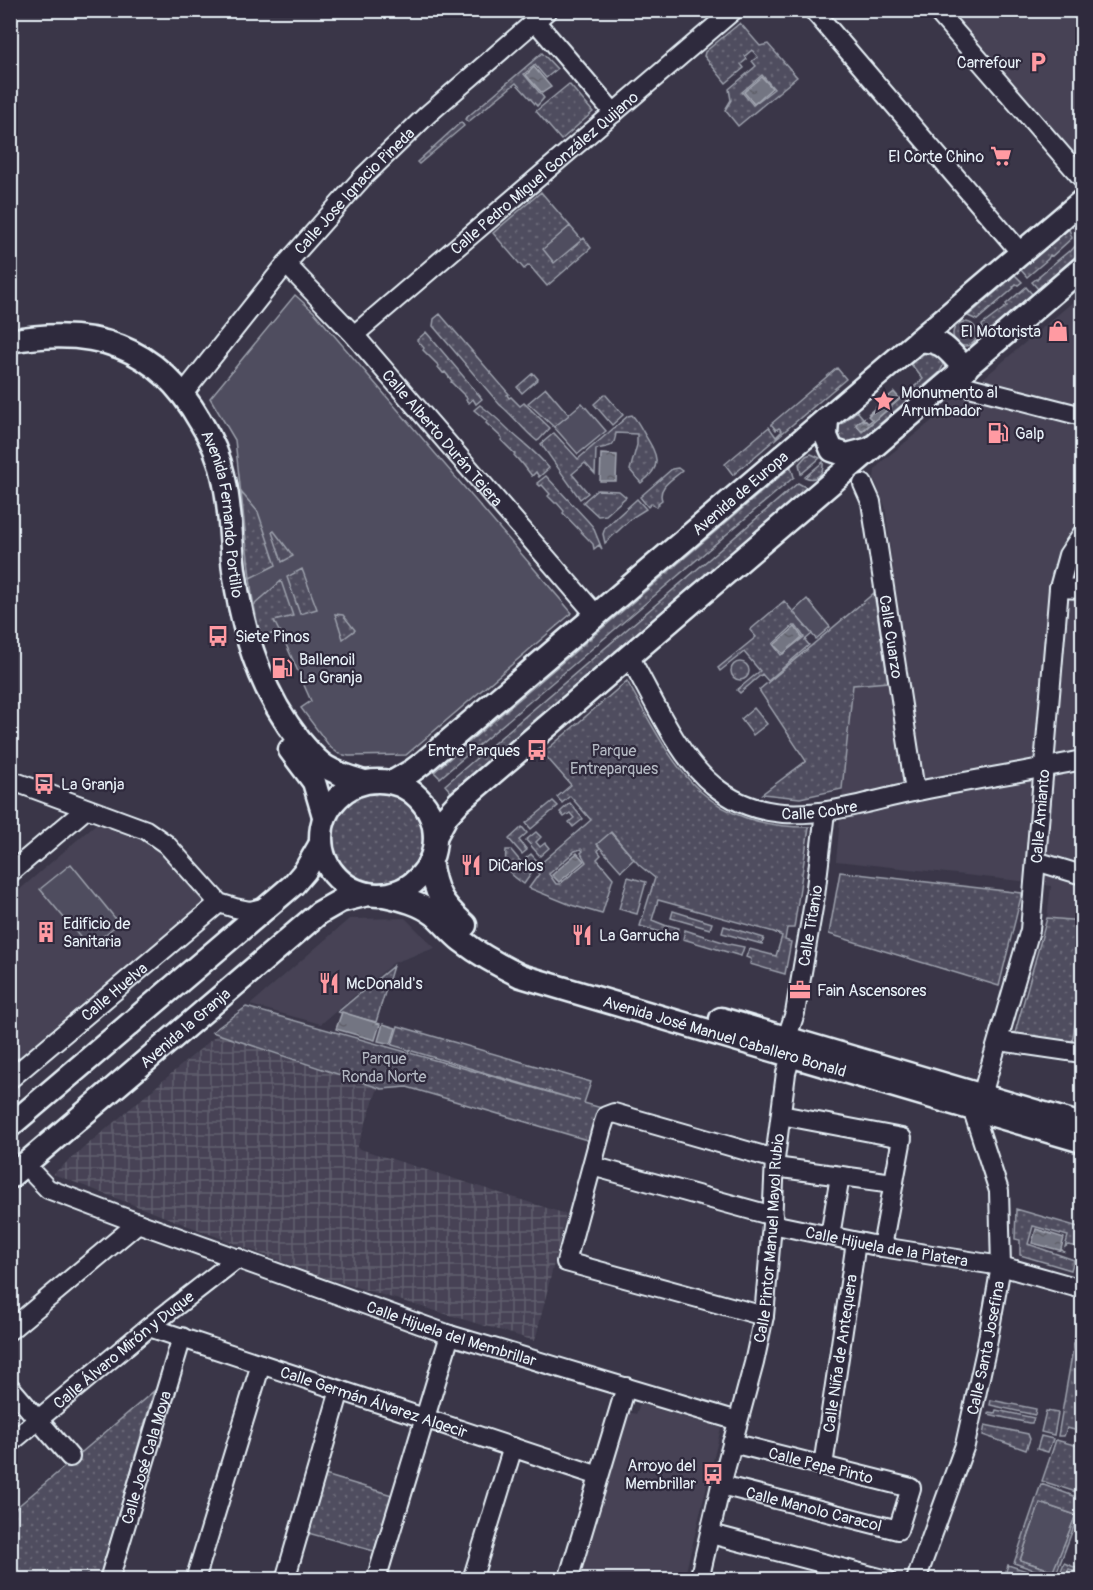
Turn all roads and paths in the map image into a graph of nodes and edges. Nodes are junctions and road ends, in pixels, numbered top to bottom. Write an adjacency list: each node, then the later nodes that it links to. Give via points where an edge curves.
1 (734, 10): 5 (street, Calle Pedro Miguel González Quijano)
2 (813, 10): 8 (street)
3 (936, 10): 6 (street)
4 (542, 16): 5 (street); 9 (street, Calle Jose Ignacio Pineda, via 403,138)
5 (614, 113): 11 (street, Calle Pedro Miguel González Quijano)
6 (1083, 178)
7 (1083, 201): 8 (main road, Avenida de Europa)
8 (1021, 253): 13 (main road, Avenida de Europa)
9 (286, 264): 11 (street, Calle Alberto Durán Tejera); 17 (street, Calle Jose Ignacio Pineda)
10 (1083, 268): 15 (main road)
11 (354, 335): 26 (street, Calle Alberto Durán Tejera)
12 (10, 341): 17 (main road, Avenida Fernando Portillo, via 73,335 116,345 148,361)
13 (918, 341): 15 (main road, via 941,343); 19 (main road, Avenida de Europa)
14 (10, 356): 36 (main road, Avenida Fernando Portillo, via 72,350 114,360 149,380 181,417 210,480 222,587 240,664 276,732 314,782)
15 (960, 369): 16 (street); 16 (street); 20 (main road)
16 (986, 388): 18 (street)
17 (183, 394): 31 (main road, Avenida Fernando Portillo, via 203,426 223,474 242,617 261,676 283,717 312,756 327,768)
18 (1083, 416)
19 (826, 418): 20 (main road, via 826,436 832,450 847,455); 26 (main road, Avenida de Europa)
20 (866, 453): 21 (main road); 22 (street, Calle Cuarzo, via 859,469)
21 (837, 478): 22 (street, via 853,478); 27 (main road)
22 (863, 484): 33 (street, Calle Cuarzo, via 871,502)
23 (1083, 534): 24 (street, Calle Amianto, via 1068,555)
24 (1059, 588): 25 (street); 29 (street, Calle Amianto)
25 (1083, 589)
26 (596, 615): 32 (main road, Avenida de Europa, via 424,762)
27 (629, 656): 35 (street, Calle Cobre, via 684,754 711,784 735,801 758,809); 37 (main road, via 459,802)
28 (1083, 760): 29 (street, Calle Cobre)
29 (1044, 768): 33 (street, Calle Cobre); 40 (street, Calle Amianto)
30 (10, 780): 34 (street)
31 (363, 782): 32 (main road); 36 (main road, via 340,795)
32 (393, 782): 37 (main road, via 424,804)
33 (915, 791): 35 (street, Calle Cobre)
34 (86, 808): 41 (street); 44 (street, via 146,830 166,844)
35 (825, 812): 47 (street, Calle Titanio)
36 (324, 816): 38 (main road)
37 (435, 837): 39 (main road)
38 (320, 845): 43 (main road, via 331,872 348,886); 45 (main road, via 305,871)
39 (430, 861): 43 (main road, via 411,884); 47 (main road, Avenida José Manuel Caballero Bonald, via 436,891 450,911 478,938 500,951)
40 (1036, 861): 42 (street); 46 (street, Calle Amianto, via 1030,930)
41 (10, 873)
42 (1083, 875)
43 (376, 895): 47 (main road, Avenida José Manuel Caballero Bonald, via 407,900 434,915 471,948 521,976); 57 (main road, Avenida la Granja, via 340,901 319,914)
44 (219, 903): 45 (street, via 250,911); 49 (street, Calle Huelva)
45 (267, 907): 53 (main road)
46 (999, 1041): 48 (street); 50 (street, Calle Amianto)
47 (789, 1046): 50 (main road, Avenida José Manuel Caballero Bonald); 51 (street, Calle Pintor Manuel Mayol Rubio)
48 (1083, 1053)
49 (10, 1079)
50 (978, 1103): 52 (main road, Avenida José Manuel Caballero Bonald); 54 (main road, Avenida José Manuel Caballero Bonald); 66 (street, Calle Santa Josefina, via 999,1191)
51 (781, 1115): 55 (street, Calle Pintor Manuel Mayol Rubio); 59 (street, via 902,1138)
52 (1083, 1125)
53 (10, 1126)
54 (1083, 1142)
55 (775, 1163): 56 (street, via 614,1113 606,1116); 58 (street); 60 (street, Calle Pintor Manuel Mayol Rubio)
56 (592, 1166): 60 (street, Calle Hijuela de la Platera); 68 (street, via 566,1262)
57 (18, 1171): 61 (street, Calle Hijuela del Membrillar, via 48,1189)
58 (840, 1176): 59 (street); 62 (street)
59 (893, 1183): 64 (street)
60 (773, 1220): 62 (street, Calle Hijuela de la Platera); 68 (street, Calle Pintor Manuel Mayol Rubio)
61 (138, 1223): 65 (street, Calle Hijuela del Membrillar); 70 (street)
62 (830, 1236): 63 (street, Calle Hijuela de la Platera)
63 (856, 1242): 64 (street, Calle Hijuela de la Platera); 84 (street, Calle Niña de Antequera)
64 (882, 1247): 66 (street, Calle Hijuela de la Platera)
65 (238, 1258): 69 (street, Calle Álvaro Mirón y Duque); 71 (street, Calle Hijuela del Membrillar)
66 (1001, 1266): 67 (street, Calle Hijuela de la Platera); 97 (street, Calle Santa Josefina, via 965,1444)
67 (1083, 1289)
68 (764, 1316): 79 (street, Calle Pintor Manuel Mayol Rubio)
69 (149, 1327): 72 (street, Calle Germán Álvarez Algecir); 77 (street, Calle Álvaro Mirón y Duque)
70 (10, 1330)
71 (450, 1335): 75 (street, Calle Hijuela del Membrillar); 78 (street)
72 (182, 1337): 73 (street, Calle Germán Álvarez Algecir); 89 (street, Calle José Cala Moya)
73 (261, 1364): 76 (street, Calle Germán Álvarez Algecir); 90 (street)
74 (10, 1387): 77 (street)
75 (626, 1387): 79 (street, Calle Hijuela del Membrillar); 85 (street)
76 (340, 1390): 78 (street, Calle Germán Álvarez Algecir); 91 (street)
77 (38, 1419): 80 (street, Calle Álvaro Mirón y Duque); 83 (street)
78 (425, 1419): 82 (street, Calle Germán Álvarez Algecir); 92 (street)
79 (738, 1421): 81 (street)
80 (10, 1443)
81 (732, 1443): 84 (street, Calle Pepe Pinto); 86 (street)
82 (513, 1448): 85 (street, Calle Germán Álvarez Algecir); 93 (street)
83 (70, 1457)
84 (822, 1466): 87 (street, Calle Pepe Pinto)
85 (599, 1476): 94 (street)
86 (721, 1485): 87 (street, Calle Manolo Caracol, via 898,1530); 88 (street)
87 (911, 1488)
88 (711, 1533): 95 (street); 96 (street)
89 (109, 1580)
90 (195, 1580)
91 (285, 1580)
92 (376, 1580)
93 (472, 1580)
94 (568, 1580)
95 (699, 1580)
96 (887, 1580)
97 (916, 1580)

